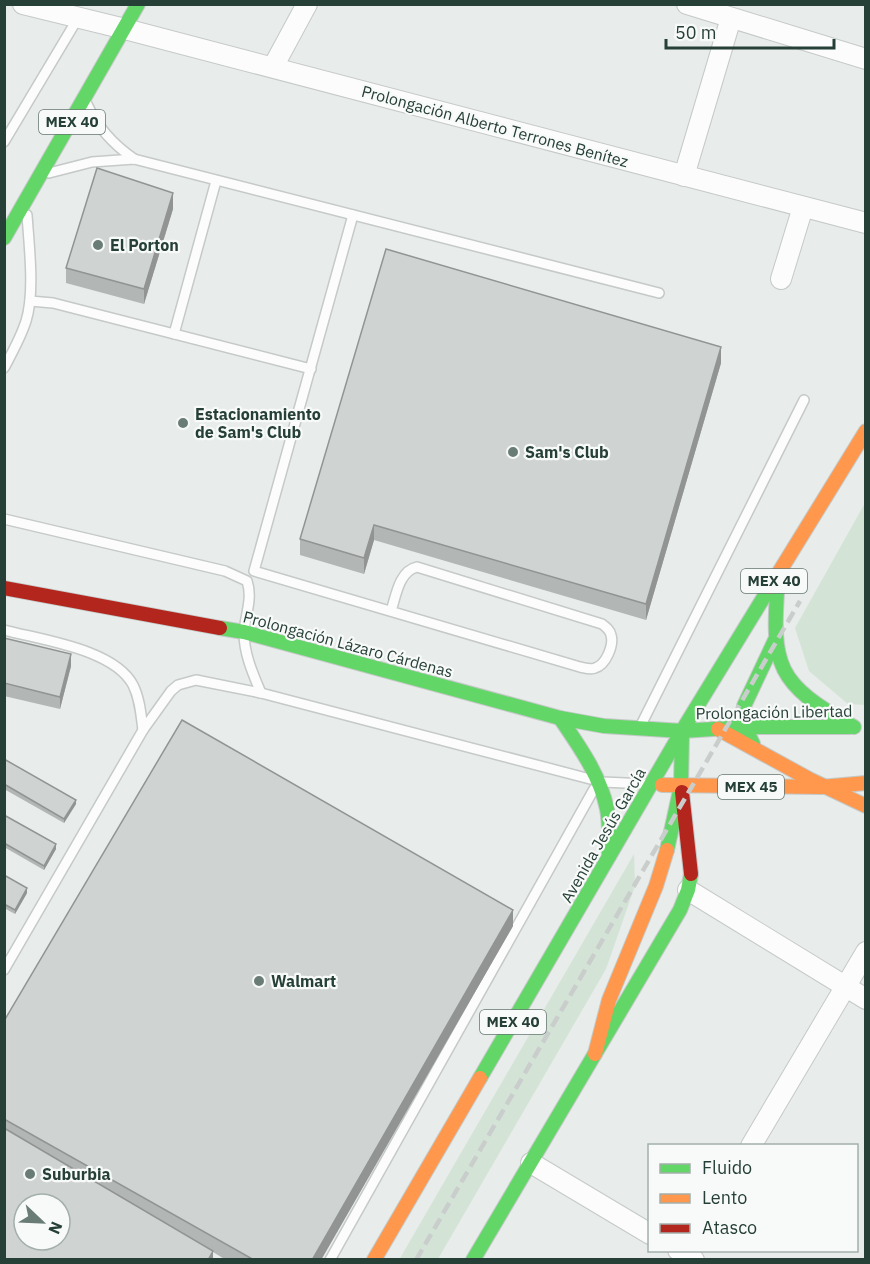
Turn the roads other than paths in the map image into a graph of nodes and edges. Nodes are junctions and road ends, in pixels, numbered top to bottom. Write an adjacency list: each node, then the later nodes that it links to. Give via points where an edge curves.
1 (23, 4): 5 (street, Prolongación Alberto Terrones Benítez)
2 (138, 4): 7 (main road, MEX 40)
3 (306, 4): 9 (street)
4 (687, 4): 6 (street)
5 (81, 11): 7 (street, Prolongación Alberto Terrones Benítez); 11 (lane)
6 (731, 18): 8 (street); 14 (street)
7 (125, 28): 9 (street, Prolongación Alberto Terrones Benítez); 10 (main road, MEX 40)
8 (866, 59)
9 (273, 68): 14 (street, Prolongación Alberto Terrones Benítez)
10 (85, 99): 12 (lane, via 99,128); 13 (main road, MEX 40)
11 (4, 142)
12 (134, 159): 13 (lane, via 92,162); 15 (lane)
13 (41, 176): 16 (main road, MEX 40)
14 (684, 176): 17 (street, Prolongación Alberto Terrones Benítez)
15 (216, 181): 18 (lane); 24 (lane)
16 (26, 201): 20 (main road, MEX 40); 23 (lane)
17 (802, 207): 19 (street, Prolongación Alberto Terrones Benítez); 21 (street)
18 (353, 215): 22 (lane); 26 (lane)
19 (866, 224)
20 (4, 238)
21 (781, 279)
22 (659, 293)
23 (30, 302): 24 (lane, via 48,302); 25 (lane, via 26,322)
24 (174, 334): 26 (lane)
25 (5, 366)
26 (311, 369): 32 (lane, via 254,571)
27 (804, 400): 40 (lane)
28 (866, 431): 30 (main road, Avenida Jesús García / MEX 40)
29 (4, 519): 34 (lane, via 225,571 247,581 251,591)
30 (779, 573): 35 (main road); 43 (main road, Avenida Jesús García / MEX 40)
31 (4, 588): 34 (main road, Prolongación Lázaro Cárdenas)
32 (391, 611): 32 (lane, via 588,669 607,658 611,641 608,628 602,624 417,567 405,572)
33 (4, 630): 42 (lane, via 88,652 113,663 133,685)
34 (244, 633): 36 (lane, via 246,653); 37 (main road, Prolongación Lázaro Cárdenas)
35 (776, 638): 38 (main road, via 744,706); 39 (main road, via 778,659 798,692 830,714)
36 (261, 693): 42 (lane, via 206,681 187,681 171,691); 45 (lane)
37 (560, 718): 40 (main road, Prolongación Lázaro Cárdenas); 45 (main road)
38 (745, 727): 39 (main road, Prolongación Libertad); 41 (main road, Prolongación Libertad); 44 (main road)
39 (860, 727)
40 (639, 729): 43 (main road, Prolongación Lázaro Cárdenas)
41 (718, 729): 43 (main road, Prolongación Libertad); 44 (main road)
42 (143, 730): 54 (lane)
43 (682, 731): 47 (main road, Avenida Jesús García / MEX 40); 48 (main road)
44 (757, 753): 49 (main road)
45 (598, 782): 47 (lane); 51 (main road, via 607,810); 61 (lane)
46 (866, 783): 49 (main road, MEX 45)
47 (652, 785): 48 (main road, MEX 45); 51 (main road, Avenida Jesús García / MEX 40)
48 (681, 786): 49 (main road, MEX 45); 52 (main road, via 691,855); 57 (main road, via 656,886 609,1000)
49 (821, 787): 50 (main road)
50 (866, 806)
51 (609, 856): 62 (main road, Avenida Jesús García / MEX 40)
52 (688, 891): 55 (street); 57 (main road)
53 (866, 952): 55 (street)
54 (4, 970)
55 (845, 987): 56 (street); 58 (street)
56 (866, 999)
57 (595, 1054): 59 (main road)
58 (752, 1144)
59 (531, 1163): 60 (street); 63 (main road)
60 (648, 1232)
61 (330, 1260)
62 (374, 1260)
63 (473, 1260)

